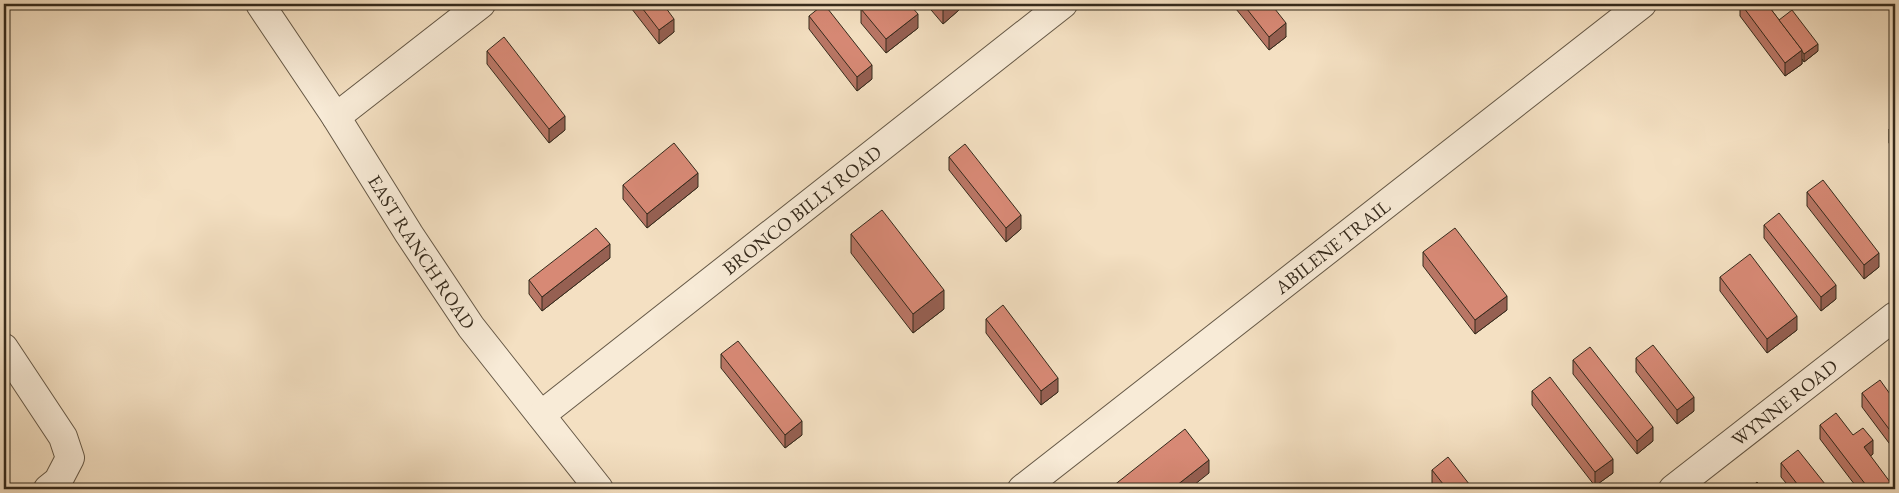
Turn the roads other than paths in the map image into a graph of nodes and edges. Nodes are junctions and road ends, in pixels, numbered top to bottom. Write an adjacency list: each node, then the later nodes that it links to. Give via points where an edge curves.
1 (260, 4): 5 (street, EAST RANCH ROAD)
2 (481, 4): 5 (street)
3 (1063, 4): 8 (street, BRONCO BILLY ROAD)
4 (1642, 4): 11 (street, ABILENE TRAIL)
5 (336, 117): 8 (street, EAST RANCH ROAD, via 471,327)
6 (1895, 316): 12 (street, WYNNE ROAD)
7 (4, 348): 9 (street, via 64,437 70,458 58,481)
8 (541, 415): 10 (street, EAST RANCH ROAD)
9 (48, 489)
10 (599, 489)
11 (1022, 489)
12 (1673, 489)

